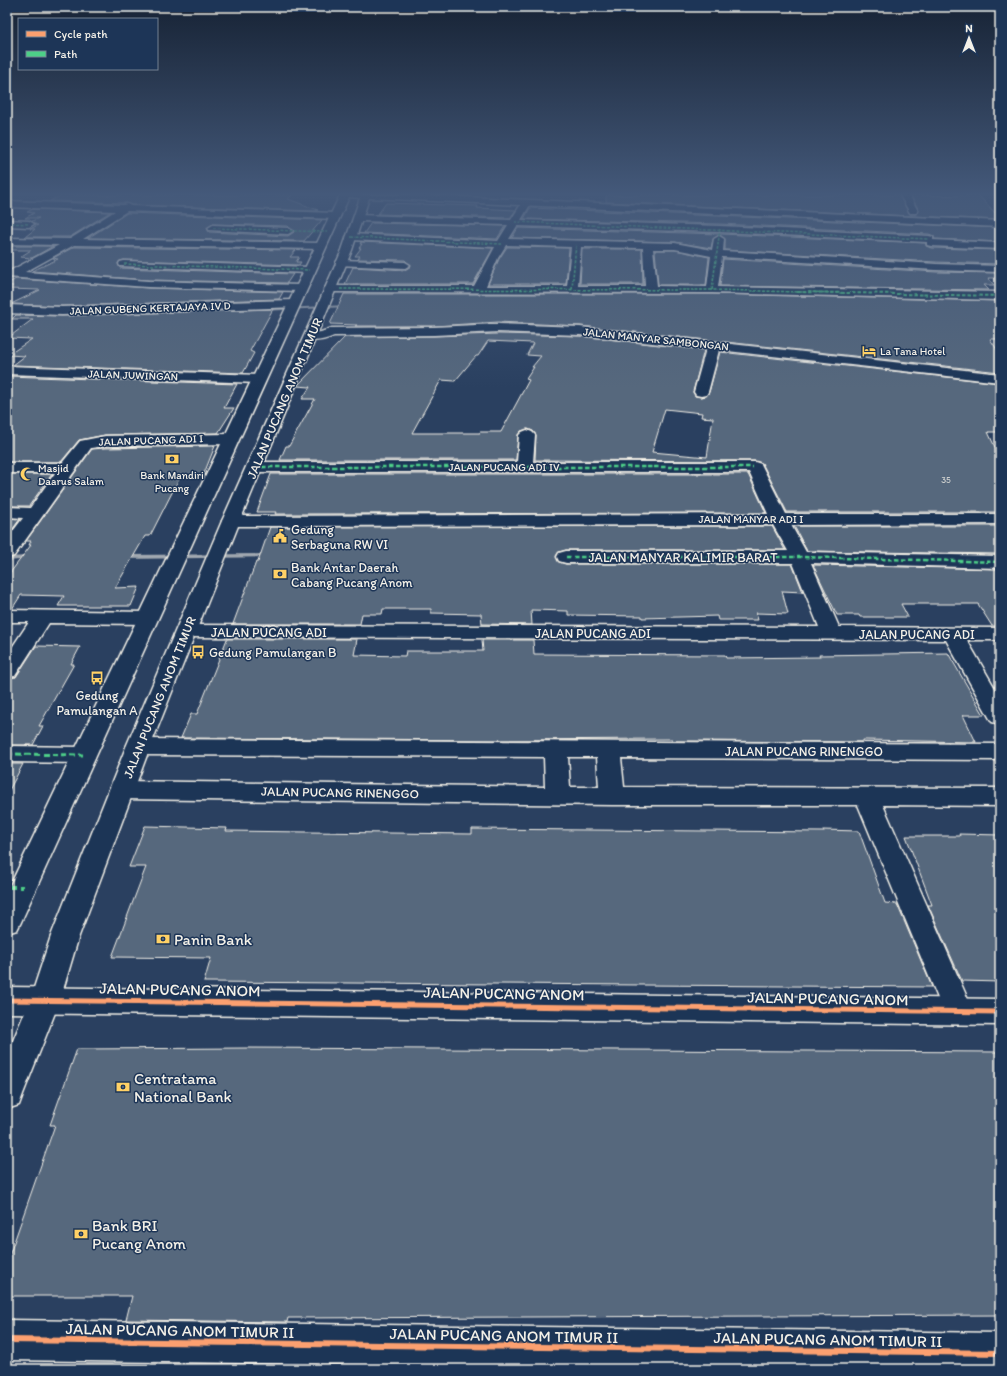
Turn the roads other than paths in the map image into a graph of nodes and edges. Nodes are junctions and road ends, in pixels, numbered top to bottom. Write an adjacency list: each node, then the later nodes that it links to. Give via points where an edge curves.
1 (39, 259): 16 (street)
2 (314, 259): 15 (street)
3 (344, 259): 10 (street, JALAN PUCANG ANOM TIMUR)
4 (492, 259): 21 (street)
5 (575, 259): 19 (street)
6 (649, 259): 20 (street)
7 (716, 259): 22 (street)
8 (809, 259): 13 (street)
9 (941, 259): 13 (street)
10 (341, 263): 12 (street); 18 (street, JALAN PUCANG ANOM TIMUR)
11 (124, 264): 15 (street)
12 (405, 265)
13 (946, 267): 14 (street); 23 (street)
14 (1000, 269)
15 (309, 270): 17 (street)
16 (11, 274): 17 (street, via 148,284)
17 (301, 288): 25 (street)
18 (330, 289): 21 (street); 27 (street, JALAN PUCANG ANOM TIMUR)
19 (572, 289): 20 (street); 21 (street)
20 (651, 289): 22 (street)
21 (478, 290)
22 (712, 290): 23 (street)
23 (958, 295): 24 (street)
24 (1000, 296)
25 (292, 307): 26 (street, JALAN GUBENG KERTAJAYA IV D, via 62,311); 31 (street)
26 (7, 309)
27 (312, 332): 28 (street, JALAN MANYAR SAMBONGAN, via 323,336 332,332 534,328); 35 (street, JALAN PUCANG ANOM TIMUR)
28 (714, 345): 30 (street, JALAN MANYAR SAMBONGAN); 32 (street)
29 (7, 370): 31 (street, JALAN JUWINGAN)
30 (1000, 378)
31 (259, 379): 34 (street)
32 (701, 392)
33 (527, 435): 36 (street)
34 (230, 439): 38 (street, JALAN PUCANG ADI I, via 91,443 82,448); 50 (street)
35 (255, 467): 36 (street, JALAN PUCANG ADI IV); 43 (street, JALAN PUCANG ANOM TIMUR)
36 (525, 467): 41 (street, JALAN PUCANG ADI IV, via 753,467 756,468)
37 (7, 468): 38 (street)
38 (67, 468): 40 (street, JALAN PUCANG ADI I)
39 (7, 512): 40 (street)
40 (35, 513): 44 (street, JALAN PUCANG ADI I)
41 (779, 519): 42 (street, JALAN MANYAR ADI I); 43 (street, JALAN MANYAR ADI I); 45 (street)
42 (1000, 519)
43 (231, 521): 51 (street, JALAN PUCANG ANOM TIMUR)
44 (9, 548)
45 (799, 555): 46 (street, JALAN MANYAR KALIMIR BARAT); 47 (street, JALAN MANYAR KALIMIR BARAT); 52 (street)
46 (566, 557)
47 (1000, 562)
48 (7, 616): 49 (street)
49 (43, 616): 50 (street); 55 (street)
50 (147, 618): 62 (street)
51 (186, 631): 52 (street, JALAN PUCANG ADI); 57 (street, JALAN PUCANG ANOM TIMUR)
52 (832, 634): 53 (street, JALAN PUCANG ADI)
53 (953, 634): 54 (street, JALAN PUCANG ADI); 56 (street)
54 (1000, 634)
55 (7, 671)
56 (1000, 717)
57 (138, 748): 58 (street, JALAN PUCANG RINENGGO); 63 (street, JALAN PUCANG ANOM TIMUR)
58 (556, 750): 59 (street, JALAN PUCANG RINENGGO); 64 (street)
59 (608, 751): 60 (street, JALAN PUCANG RINENGGO); 65 (street)
60 (1000, 752)
61 (7, 754): 62 (street)
62 (83, 755): 68 (street)
63 (121, 790): 64 (street, JALAN PUCANG RINENGGO); 71 (street, JALAN PUCANG ANOM TIMUR, via 65,936)
64 (558, 795): 65 (street, JALAN PUCANG RINENGGO)
65 (612, 796): 66 (street, JALAN PUCANG RINENGGO)
66 (867, 796): 67 (street, JALAN PUCANG RINENGGO); 72 (street)
67 (1000, 797)
68 (15, 887): 69 (street)
69 (7, 922)
70 (7, 1000): 71 (street, JALAN PUCANG ANOM)
71 (45, 1000): 72 (street, JALAN PUCANG ANOM); 74 (street, JALAN PUCANG ANOM TIMUR)
72 (958, 1011): 73 (street, JALAN PUCANG ANOM)
73 (1000, 1012)
74 (7, 1094)
75 (7, 1340): 76 (street, JALAN PUCANG ANOM TIMUR II)
76 (1000, 1353)

